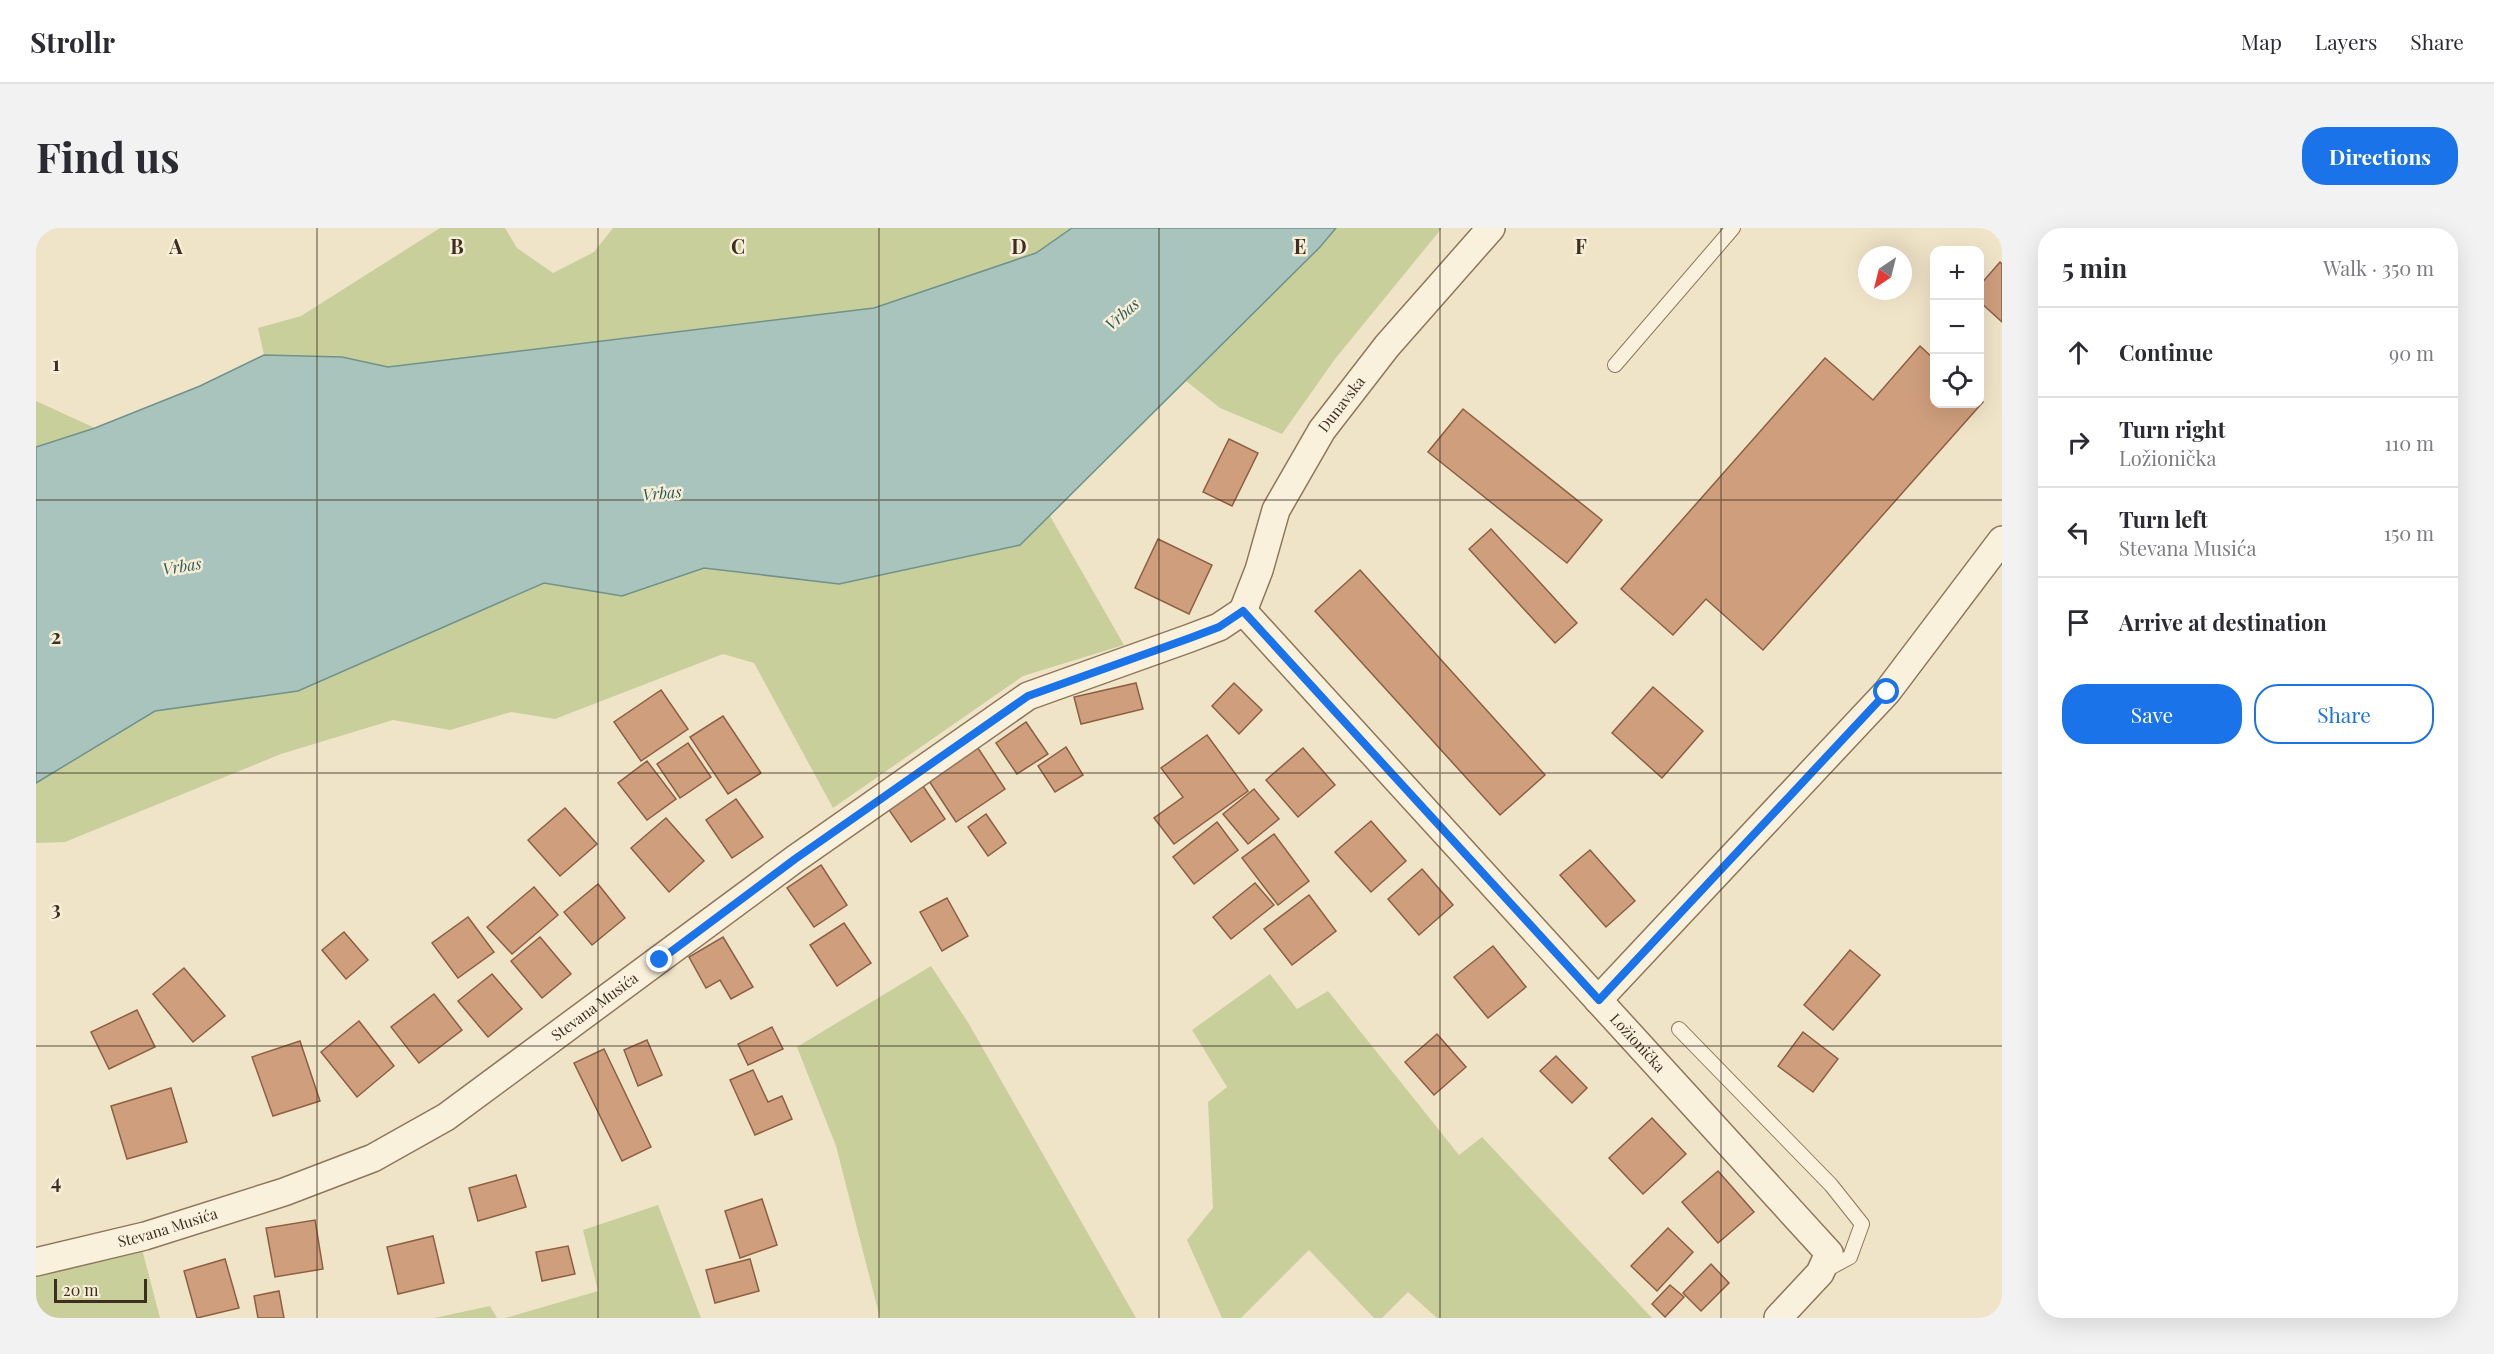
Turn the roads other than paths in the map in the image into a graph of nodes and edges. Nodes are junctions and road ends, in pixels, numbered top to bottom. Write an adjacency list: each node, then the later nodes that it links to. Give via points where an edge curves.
1 (1491, 228): 5 (street, Dunavska, via 1387,346 1322,430 1276,510)
2 (1733, 228): 3 (lane)
3 (1615, 365)
4 (2002, 540): 6 (street, via 1887,692)
5 (1243, 611): 6 (street, Ložionička); 8 (street, Stevana Musića, via 1219,627 1028,696 795,859 446,1117 373,1158 145,1236)
6 (1599, 1000): 9 (street, Ložionička, via 1829,1253)
7 (1678, 1029): 9 (lane, via 1831,1185 1862,1224 1850,1257)
8 (36, 1262)
9 (1820, 1273): 10 (street)
10 (1778, 1318)

